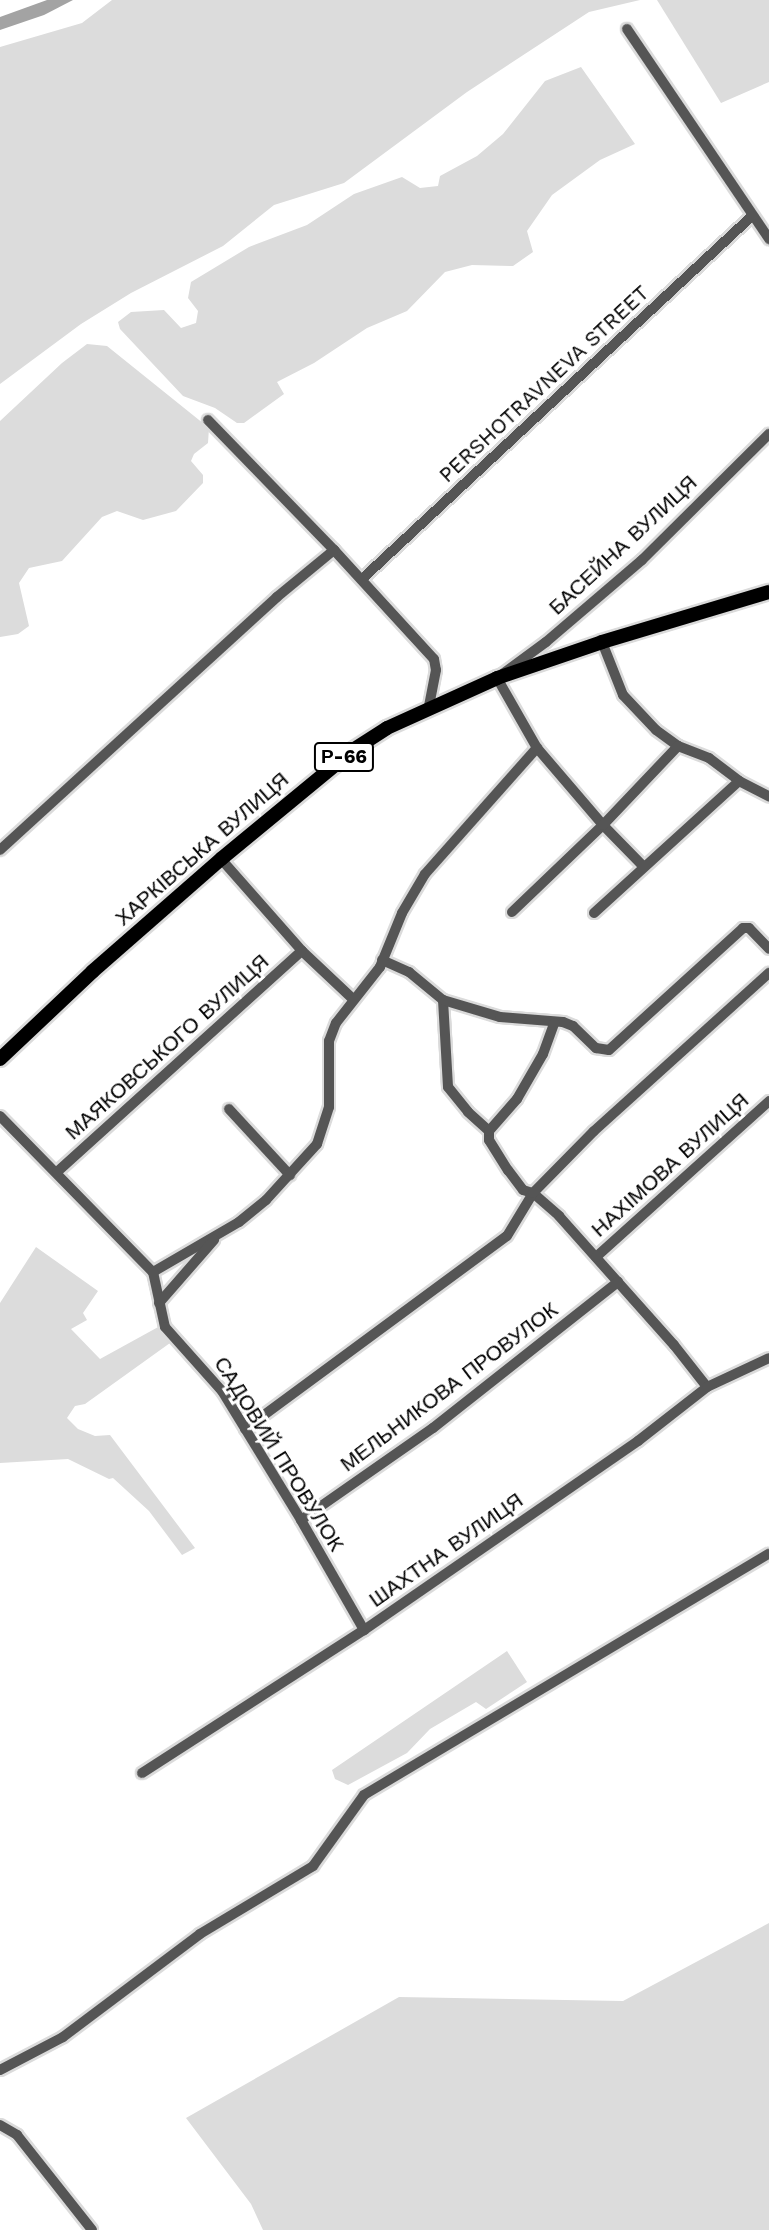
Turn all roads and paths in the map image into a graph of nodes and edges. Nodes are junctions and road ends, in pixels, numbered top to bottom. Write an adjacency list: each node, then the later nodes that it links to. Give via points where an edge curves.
1 (627, 29): 2 (street)
2 (752, 216): 3 (street); 7 (street, PERSHOTRAVNEVA STREET)
3 (769, 239)
4 (208, 420): 6 (street)
5 (769, 434): 10 (street, БАСЕЙНА ВУЛИЦЯ, via 642,560)
6 (334, 550): 7 (street); 17 (street)
7 (362, 579): 11 (street, via 434,659)
8 (769, 592): 9 (main road, ХАРКІВСЬКА ВУЛИЦЯ / Р-66)
9 (602, 642): 10 (main road, ХАРКІВСЬКА ВУЛИЦЯ / Р-66); 12 (street, via 624,695)
10 (497, 678): 11 (main road, ХАРКІВСЬКА ВУЛИЦЯ / Р-66); 13 (street)
11 (429, 706): 18 (main road, ХАРКІВСЬКА ВУЛИЦЯ / Р-66, via 353,750)
12 (678, 746): 14 (street, via 709,758); 16 (street)
13 (537, 748): 16 (street); 24 (street, via 425,874 411,894)
14 (739, 781): 15 (street); 19 (street)
15 (768, 793)
16 (603, 825): 19 (street); 20 (street)
17 (0, 850)
18 (221, 859): 23 (street); 29 (main road, ХАРКІВСЬКА ВУЛИЦЯ / Р-66)
19 (643, 866): 21 (street)
20 (512, 912)
21 (594, 913)
22 (769, 949): 28 (street, via 749,928 743,928 609,1049 596,1048 573,1026)
23 (302, 951): 26 (street); 34 (street, МАЯКОВСЬКОГО ВУЛИЦЯ)
24 (382, 960): 26 (street); 27 (street, via 409,972)
25 (769, 973): 36 (street, via 635,1092)
26 (353, 999): 35 (street, via 329,1041 329,1107 317,1144)
27 (443, 1000): 28 (street, via 500,1017); 33 (street, via 448,1087)
28 (554, 1023): 33 (street, via 543,1054)
29 (0, 1059)
30 (769, 1101): 38 (street, НАХІМОВА ВУЛИЦЯ)
31 (229, 1110): 35 (street)
32 (0, 1116): 34 (street)
33 (489, 1136): 36 (street, via 523,1190)
34 (57, 1172): 39 (street)
35 (290, 1175): 37 (street, via 266,1200)
36 (533, 1193): 38 (street); 44 (street, via 506,1236)
37 (220, 1234): 39 (street); 41 (street)
38 (596, 1257): 40 (street)
39 (153, 1272): 41 (street, САДОВИЙ ПРОВУЛОК)
40 (618, 1282): 43 (street); 45 (street, МЕЛЬНИКОВА ПРОВУЛОК, via 433,1428)
41 (159, 1303): 44 (street, САДОВИЙ ПРОВУЛОК, via 165,1327 222,1391)
42 (769, 1358): 43 (street, ШАХТНА ВУЛИЦЯ)
43 (707, 1387): 47 (street, ШАХТНА ВУЛИЦЯ, via 638,1441)
44 (245, 1429): 45 (street, САДОВИЙ ПРОВУЛОК)
45 (301, 1520): 47 (street, САДОВИЙ ПРОВУЛОК)
46 (769, 1554): 49 (street, via 364,1795 313,1866 200,1934 63,2038)
47 (363, 1630): 48 (street, ШАХТНА ВУЛИЦЯ)
48 (142, 1773)
49 (0, 2070)
50 (0, 2125): 51 (street, via 17,2135)
51 (92, 2230)

